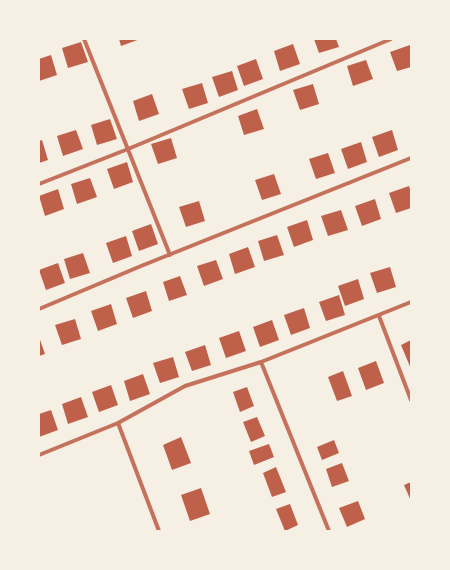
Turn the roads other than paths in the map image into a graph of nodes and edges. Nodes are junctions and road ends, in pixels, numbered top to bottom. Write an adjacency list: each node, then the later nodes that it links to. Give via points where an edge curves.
1 (84, 39): 3 (street)
2 (391, 39): 3 (street)
3 (128, 149): 5 (street); 6 (street)
4 (411, 158): 6 (street)
5 (39, 184)
6 (170, 255): 8 (street)
7 (411, 302): 9 (street)
8 (39, 309)
9 (379, 316): 10 (street); 11 (street)
10 (261, 362): 12 (street, via 185,386); 15 (street)
11 (411, 400)
12 (118, 423): 13 (street); 14 (street)
13 (39, 455)
14 (159, 531)
15 (329, 531)

